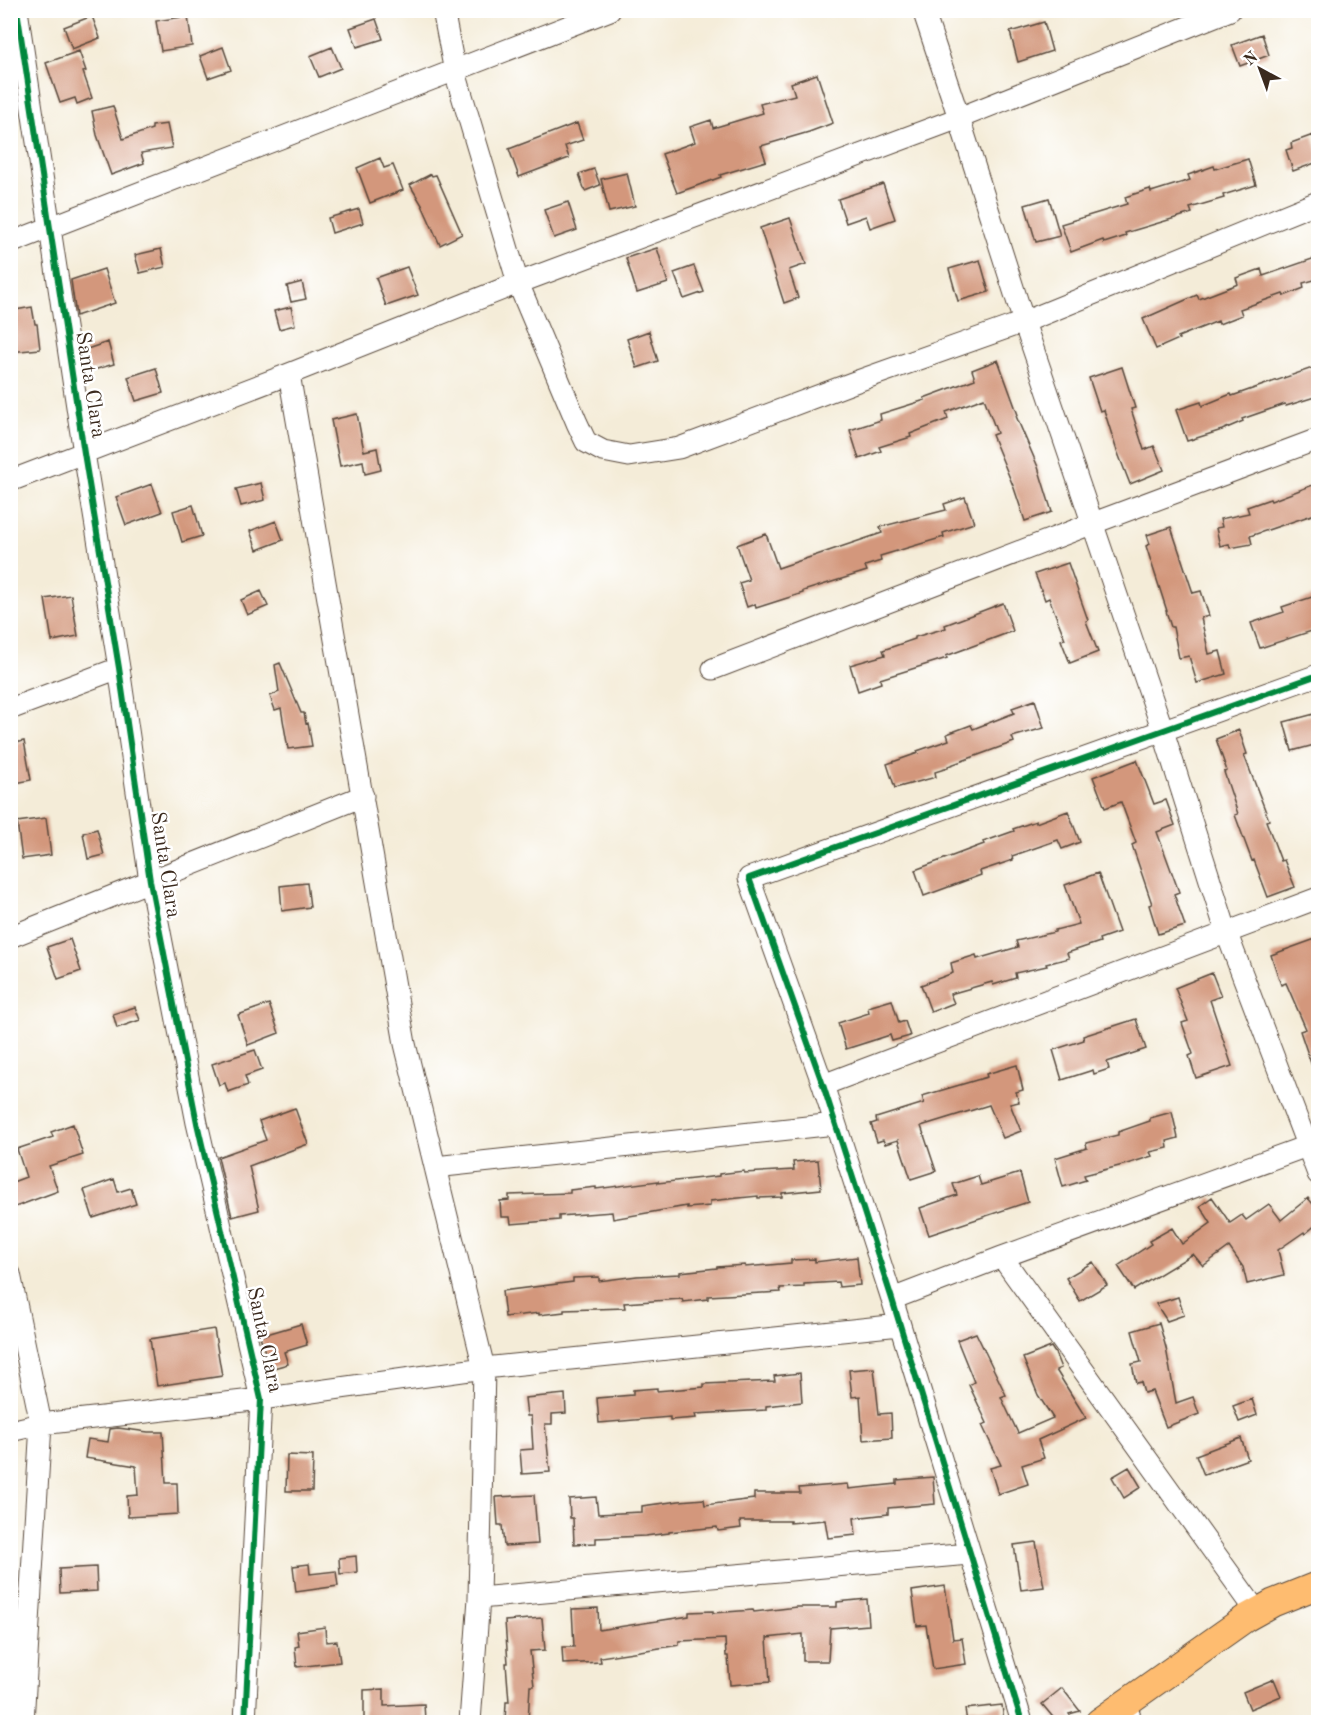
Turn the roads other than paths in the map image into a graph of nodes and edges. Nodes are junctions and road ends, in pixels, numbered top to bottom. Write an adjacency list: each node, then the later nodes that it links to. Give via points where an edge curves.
1 (442, 10): 6 (street)
2 (610, 10): 6 (street)
3 (923, 10): 7 (street)
4 (1230, 10): 7 (street)
5 (16, 12): 9 (street, Santa Clara)
6 (455, 72): 9 (street); 11 (street)
7 (959, 118): 11 (street); 12 (street)
8 (1318, 202): 12 (street)
9 (49, 227): 10 (street); 15 (street, Santa Clara)
10 (10, 243)
11 (518, 283): 12 (street, via 586,442 603,451 629,456 679,448); 13 (street)
12 (1024, 322): 17 (street)
13 (289, 374): 15 (street); 23 (street)
14 (1318, 439): 17 (street)
15 (84, 453): 16 (street); 18 (street, Santa Clara)
16 (10, 481)
17 (1091, 524): 19 (street); 22 (street)
18 (119, 668): 21 (street); 24 (street, Santa Clara)
19 (713, 669)
20 (1318, 675): 22 (street)
21 (10, 709)
22 (1162, 731): 26 (street); 28 (street, via 749,878)
23 (363, 796): 24 (street); 31 (street, via 405,1044)
24 (150, 881): 27 (street); 38 (street, Santa Clara, via 198,1123)
25 (1318, 898): 26 (street)
26 (1227, 934): 28 (street); 30 (street)
27 (10, 937)
28 (823, 1085): 29 (street)
29 (835, 1125): 31 (street); 35 (street)
30 (1313, 1144): 32 (street); 33 (street)
31 (435, 1167): 37 (street)
32 (1318, 1174)
33 (1002, 1257): 35 (street); 44 (street)
34 (10, 1274): 39 (street)
35 (892, 1299): 36 (street)
36 (900, 1325): 37 (street); 41 (street)
37 (484, 1368): 38 (street); 43 (street)
38 (261, 1399): 39 (street); 47 (street, Santa Clara)
39 (40, 1424): 40 (street); 46 (street)
40 (10, 1431)
41 (969, 1554): 43 (street); 49 (street)
42 (1318, 1585): 44 (main road)
43 (479, 1598): 48 (street)
44 (1257, 1612): 45 (main road)
45 (1128, 1713): 50 (main road)
46 (23, 1722)
47 (245, 1722)
48 (470, 1722)
49 (1022, 1722)
50 (1099, 1722)

